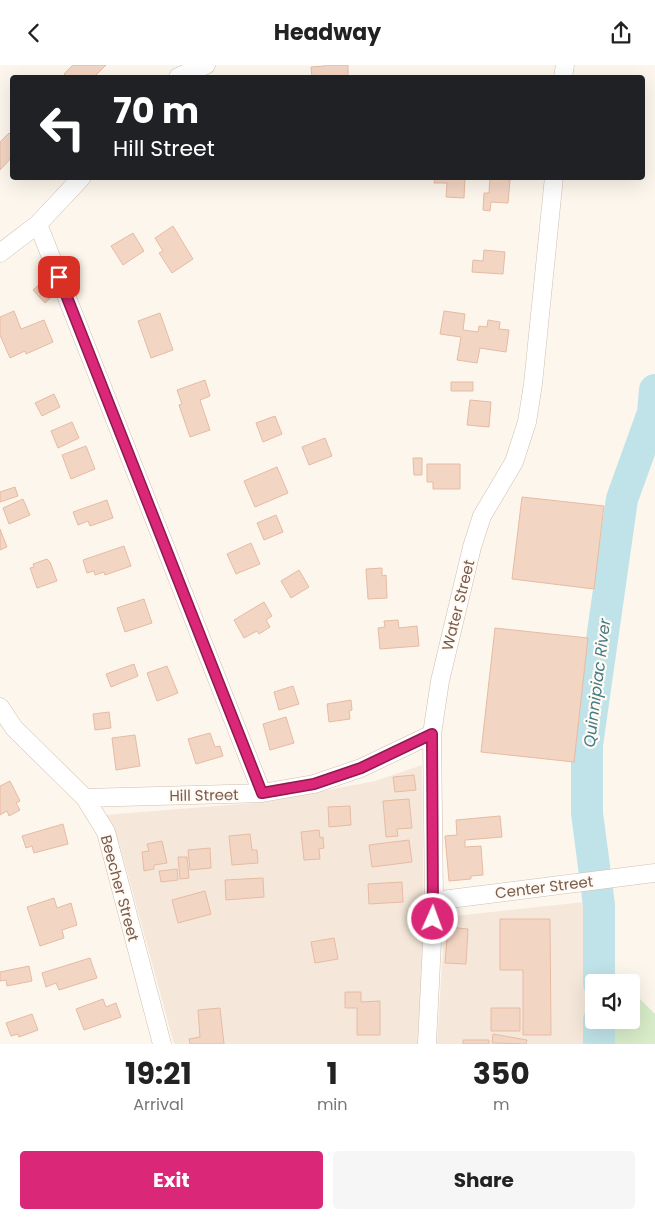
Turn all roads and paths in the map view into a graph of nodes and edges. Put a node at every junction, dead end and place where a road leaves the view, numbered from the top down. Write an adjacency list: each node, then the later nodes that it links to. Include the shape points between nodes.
1 (206, 65): 2 (street)
2 (183, 75)
3 (79, 180): 5 (street)
4 (554, 180): 8 (street, Water Street, via 527,422 514,462 482,517 472,547 440,681)
5 (38, 224): 6 (street); 9 (street)
6 (0, 253)
7 (0, 707): 10 (street, Beecher Street, via 14,728)
8 (432, 734): 9 (street, Hill Street, via 361,768 314,784); 12 (street, Water Street)
9 (262, 793): 10 (street, Hill Street)
10 (84, 798): 13 (street, Beecher Street, via 106,832)
11 (655, 873): 12 (street, Center Street)
12 (434, 901): 14 (street, Water Street)
13 (162, 1044)
14 (428, 1044)

